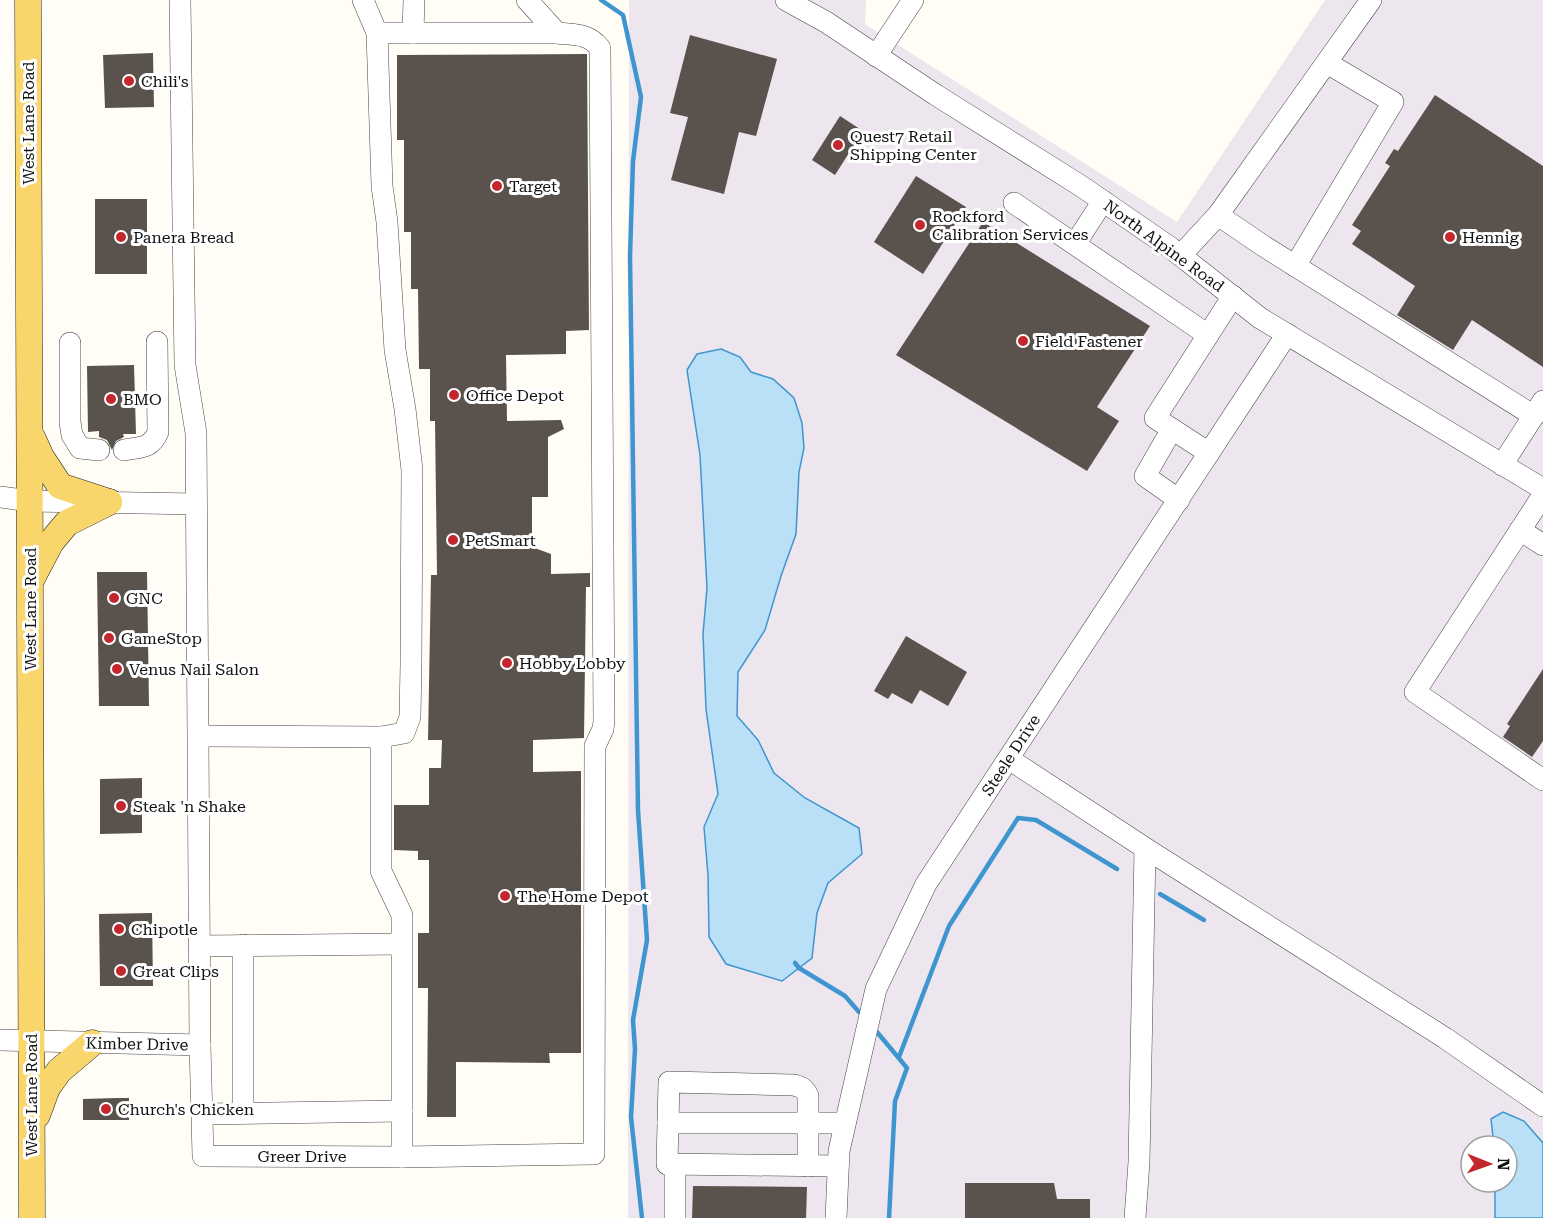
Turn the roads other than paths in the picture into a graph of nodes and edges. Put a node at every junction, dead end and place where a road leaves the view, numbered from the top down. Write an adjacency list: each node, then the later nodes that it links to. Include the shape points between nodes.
1 (36, 0): 9 (main road)
2 (180, 0): 39 (street, via 185,365 196,434)
3 (363, 0): 10 (street)
4 (414, 0): 11 (street)
5 (527, 0): 12 (street)
6 (786, 0): 13 (street, North Alpine Road)
7 (913, 0): 13 (street)
8 (1371, 0): 14 (street)
9 (28, 12): 28 (main road, West Lane Road)
10 (377, 33): 11 (street); 44 (street, via 382,186 395,350 412,470 413,622 410,717 404,733)
11 (413, 33): 12 (street)
12 (557, 33): 64 (street, Greer Drive, via 593,39 600,48 601,59 604,722 594,746 594,1154)
13 (876, 56): 15 (street, North Alpine Road)
14 (1327, 63): 17 (street); 20 (street, via 1393,102)
15 (1103, 201): 18 (street); 19 (street, North Alpine Road)
16 (1014, 203): 18 (street)
17 (1218, 215): 19 (street); 20 (street)
18 (1075, 244): 23 (street)
19 (1181, 255): 21 (street, North Alpine Road)
20 (1295, 266): 26 (street)
21 (1233, 296): 22 (street, North Alpine Road); 23 (street)
22 (1287, 334): 31 (street, Steele Drive); 32 (street, North Alpine Road)
23 (1208, 335): 27 (street, via 1155,418)
24 (158, 342): 30 (street, via 158,432 149,445)
25 (70, 343): 29 (street, via 72,435 80,448)
26 (1538, 408): 32 (street)
27 (1172, 429): 31 (street); 36 (street, via 1145,476)
28 (30, 432): 37 (main road, West Lane Road); 38 (main road, via 60,486)
29 (99, 450)
30 (124, 450)
31 (1209, 453): 36 (street, Steele Drive)
32 (1502, 465): 33 (street, North Alpine Road)
33 (1543, 489)
34 (1543, 495): 40 (street)
35 (0, 497): 37 (street)
36 (1179, 500): 45 (street, Steele Drive)
37 (30, 501): 38 (street); 42 (main road, West Lane Road)
38 (109, 502): 39 (street); 42 (main road, via 67,523 51,542)
39 (196, 504): 43 (street)
40 (1520, 530): 41 (street); 46 (street, via 1415,692)
41 (1543, 545)
42 (30, 583): 52 (main road, West Lane Road)
43 (199, 736): 44 (street); 50 (street)
44 (381, 737): 48 (street, via 381,871 402,915)
45 (1009, 759): 47 (street); 60 (street, Steele Drive, via 926,884 876,989)
46 (1543, 780)
47 (1145, 848): 55 (street, via 1445,1038); 71 (street)
48 (401, 944): 49 (street); 56 (street)
49 (243, 945): 50 (street); 57 (street)
50 (200, 946): 54 (street)
51 (0, 1040): 52 (street, Kimber Drive)
52 (32, 1041): 53 (street, Kimber Drive); 62 (main road, West Lane Road)
53 (92, 1043): 54 (street, Kimber Drive); 62 (main road, via 59,1071 47,1089)
54 (200, 1045): 58 (street, Kimber Drive)
55 (1543, 1106)
56 (402, 1111): 57 (street); 64 (street)
57 (243, 1113): 58 (street)
58 (202, 1114): 63 (street, Kimber Drive)
59 (668, 1123): 61 (street); 61 (street, via 669,1082 801,1087 808,1096); 65 (street, via 667,1164)
60 (845, 1123): 61 (street); 67 (street, Steele Drive)
61 (807, 1124): 66 (street)
62 (32, 1133): 68 (main road, West Lane Road)
63 (203, 1156): 64 (street, Greer Drive)
64 (402, 1157)
65 (675, 1164): 66 (street); 69 (street)
66 (808, 1166): 67 (street)
67 (838, 1166): 70 (street, Steele Drive)
68 (32, 1218)
69 (675, 1218)
70 (836, 1218)
71 (1135, 1218)

